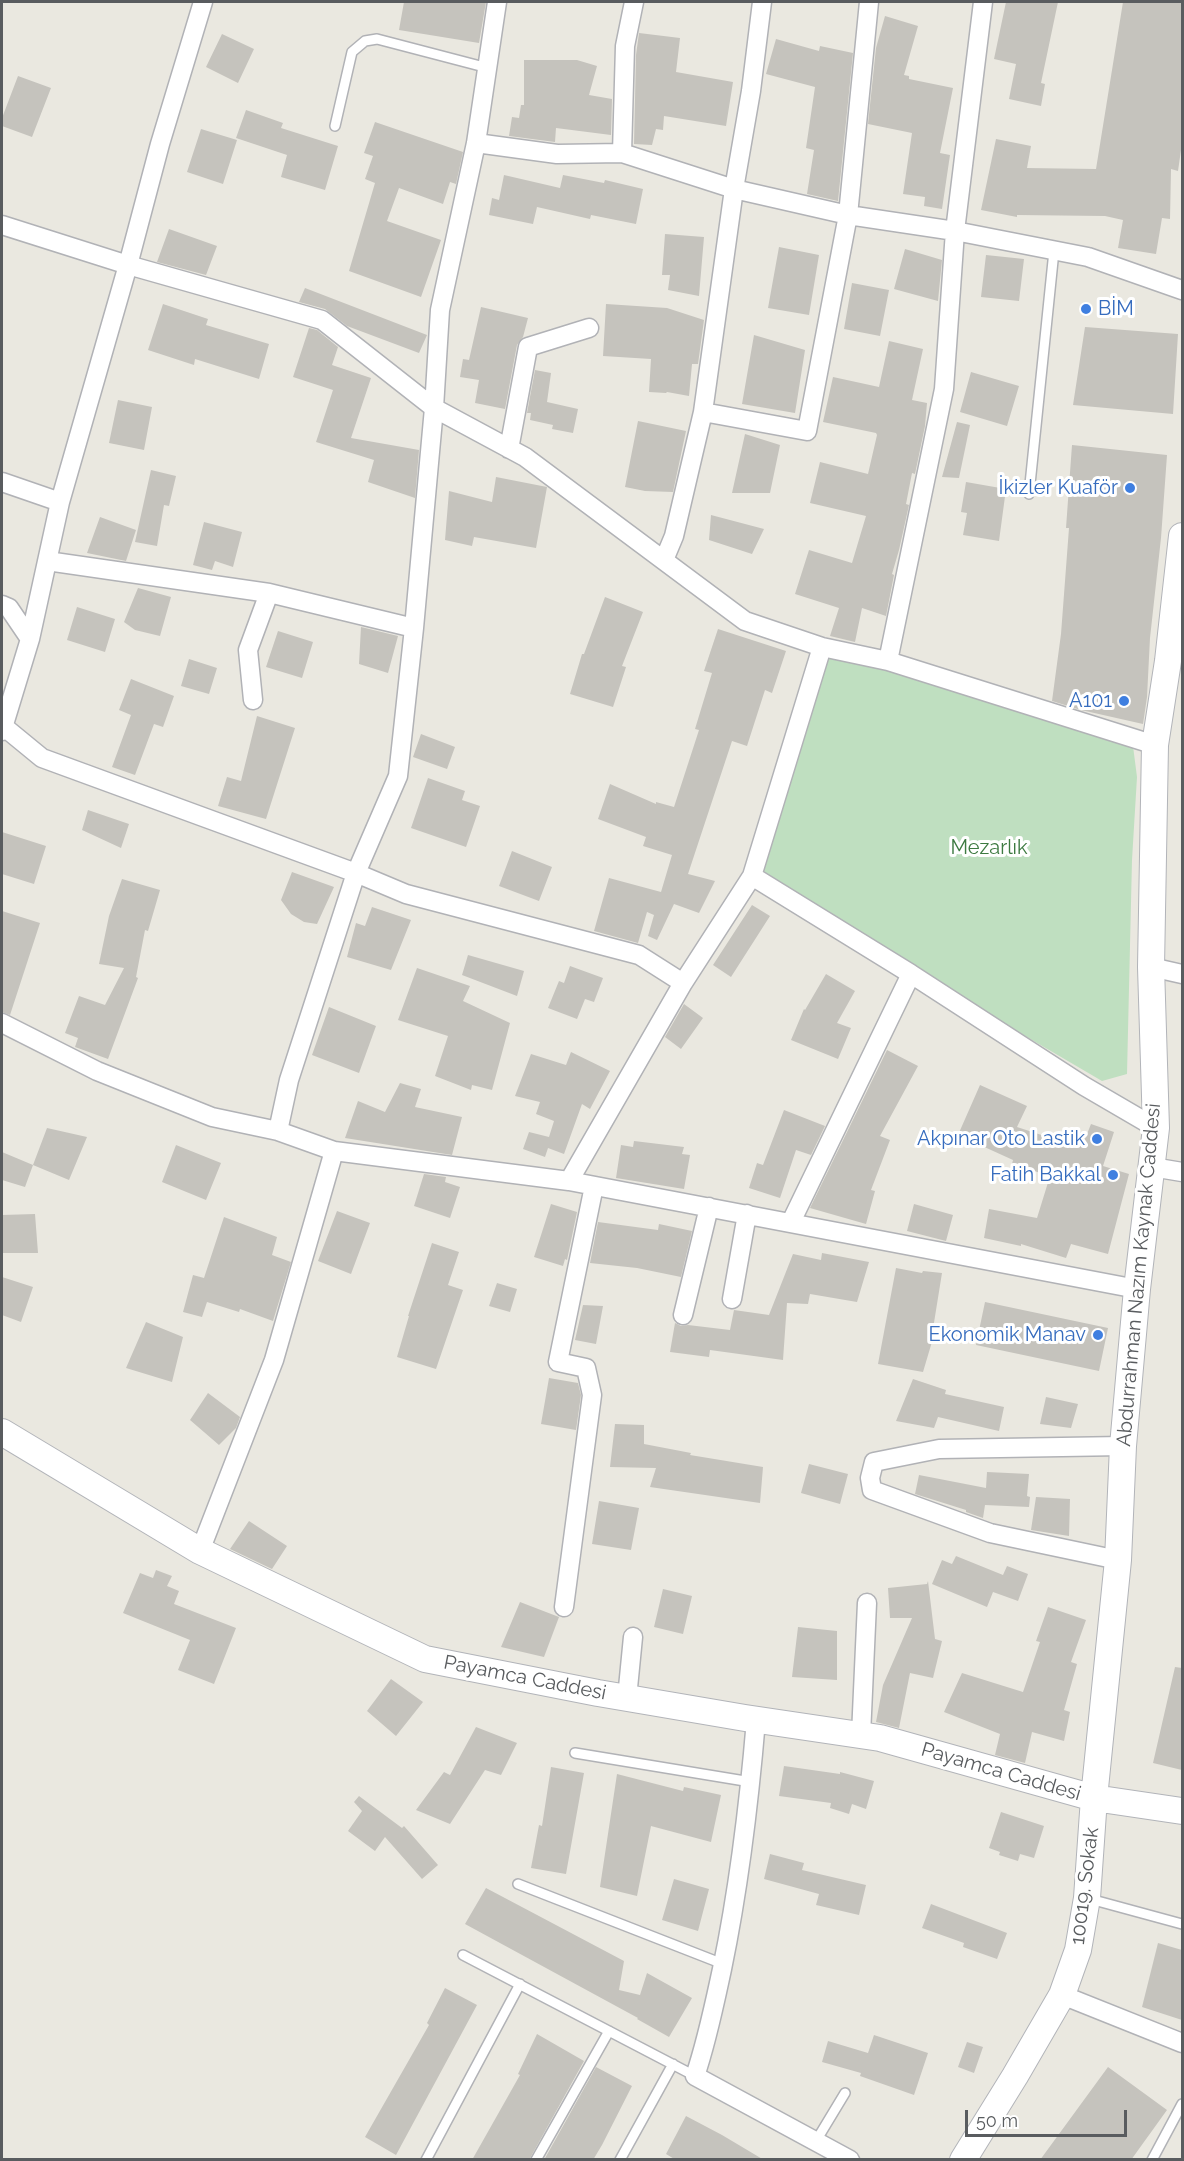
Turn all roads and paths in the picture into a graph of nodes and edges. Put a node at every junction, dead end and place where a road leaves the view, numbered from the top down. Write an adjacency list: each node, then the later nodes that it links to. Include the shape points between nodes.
1 (203, 2): 16 (street)
2 (497, 2): 7 (street)
3 (634, 2): 10 (street, via 625,46)
4 (762, 2): 11 (street)
5 (869, 2): 12 (street)
6 (983, 2): 14 (street)
7 (488, 68): 8 (lane, via 377,39 364,41 352,52); 9 (street)
8 (335, 126)
9 (476, 143): 10 (street, via 557,154); 19 (street, via 440,310)
10 (622, 153): 11 (street)
11 (734, 189): 12 (street); 20 (street)
12 (848, 215): 14 (street); 20 (street, via 807,431)
13 (2, 225): 16 (street)
14 (955, 231): 15 (street); 33 (street, via 944,389)
15 (1054, 251): 17 (street, via 1088,257); 23 (lane)
16 (128, 265): 19 (street, via 322,320); 24 (street)
17 (1182, 290)
18 (589, 328): 21 (street, via 528,347)
19 (434, 408): 21 (street); 30 (street)
20 (704, 412): 26 (street, via 674,536)
21 (509, 449): 26 (street)
22 (2, 482): 24 (street)
23 (1029, 494)
24 (60, 502): 27 (street)
25 (1182, 536): 34 (street, Abdurrahman Nazım Kaynak Caddesi)
26 (664, 560): 32 (street, via 745,621)
27 (47, 561): 28 (street); 31 (street)
28 (269, 593): 30 (street); 35 (street, via 248,650)
29 (2, 605): 31 (street, via 9,608)
30 (414, 628): 38 (street, via 398,776)
31 (30, 639): 36 (street)
32 (822, 648): 33 (street); 39 (street)
33 (888, 661): 37 (street)
34 (1175, 665): 37 (street, Abdurrahman Nazım Kaynak Caddesi)
35 (253, 700)
36 (2, 729): 38 (street, via 42,758)
37 (1155, 745): 40 (street, Abdurrahman Nazım Kaynak Caddesi)
38 (356, 873): 43 (street, via 406,894 639,955); 46 (street, via 289,1080)
39 (752, 876): 41 (street); 43 (street)
40 (1151, 967): 42 (street); 45 (street, Abdurrahman Nazım Kaynak Caddesi)
41 (911, 974): 45 (street); 54 (street)
42 (1182, 974)
43 (682, 983): 50 (street)
44 (2, 1023): 46 (street, via 97,1071 212,1117)
45 (1156, 1128): 48 (street, Abdurrahman Nazım Kaynak Caddesi)
46 (278, 1131): 47 (street)
47 (334, 1151): 50 (street); 60 (street, via 274,1360)
48 (1152, 1167): 49 (street); 55 (street, Abdurrahman Nazım Kaynak Caddesi)
49 (1182, 1172)
50 (569, 1181): 51 (street)
51 (594, 1186): 52 (street); 63 (street, via 558,1362 586,1368 592,1395)
52 (708, 1207): 53 (street); 57 (street)
53 (747, 1214): 54 (street); 56 (street)
54 (791, 1222): 55 (street)
55 (1137, 1289): 59 (street, Abdurrahman Nazım Kaynak Caddesi)
56 (732, 1299)
57 (683, 1315)
58 (2, 1432): 60 (street, Payamca Caddesi)
59 (1123, 1446): 61 (street, Abdurrahman Nazım Kaynak Caddesi); 61 (street, via 939,1449 874,1462 870,1478 872,1490 990,1533)
60 (200, 1551): 65 (street, Payamca Caddesi, via 425,1659)
61 (1118, 1560): 70 (street, Abdurrahman Nazım Kaynak Caddesi)
62 (867, 1603): 67 (street)
63 (564, 1607)
64 (633, 1637): 65 (street)
65 (627, 1698): 66 (street, Payamca Caddesi)
66 (756, 1720): 67 (street, Payamca Caddesi); 69 (street)
67 (861, 1735): 70 (street, Payamca Caddesi)
68 (575, 1753): 69 (lane)
69 (751, 1782): 76 (street)
70 (1094, 1798): 71 (street, Payamca Caddesi); 73 (street, 10019. Sokak)
71 (1182, 1811)
72 (518, 1884): 76 (lane)
73 (1087, 1898): 74 (lane); 78 (street, 10019. Sokak, via 1078,1950)
74 (1182, 1924)
75 (463, 1954): 77 (lane)
76 (723, 1964): 82 (street, via 707,2042)
77 (520, 1984): 79 (lane); 86 (lane)
78 (1062, 1995): 80 (street); 90 (street, 10019. Sokak)
79 (609, 2031): 81 (lane); 87 (lane)
80 (1182, 2043)
81 (673, 2064): 82 (lane); 88 (lane)
82 (695, 2076): 85 (street)
83 (845, 2093): 85 (lane)
84 (1182, 2104): 91 (lane)
85 (816, 2141): 89 (street)
86 (426, 2160)
87 (536, 2160)
88 (620, 2160)
89 (850, 2160)
90 (963, 2160)
91 (1152, 2160)

